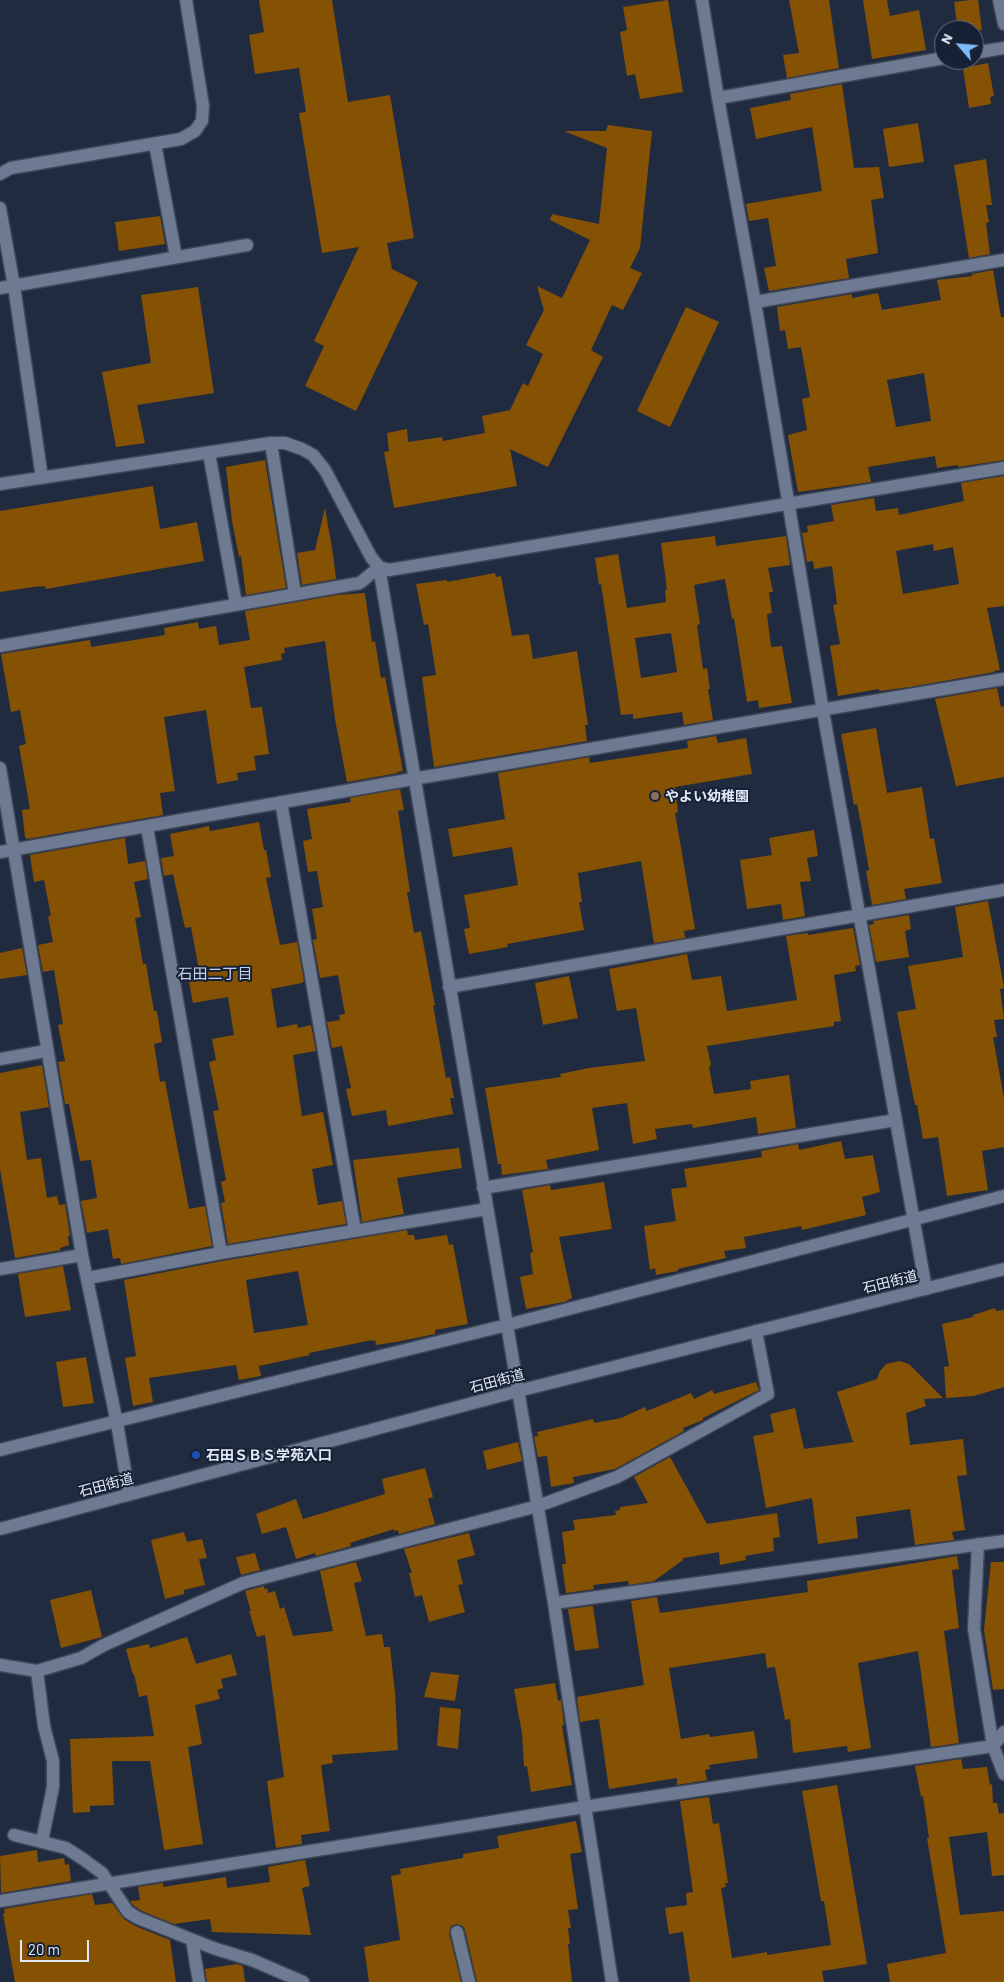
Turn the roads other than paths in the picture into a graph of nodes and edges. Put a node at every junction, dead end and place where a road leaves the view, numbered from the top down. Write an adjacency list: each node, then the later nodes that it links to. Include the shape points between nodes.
1 (186, 0): 9 (street, via 203,106 202,122 195,131 181,139)
2 (702, 0): 8 (street)
3 (999, 0): 4 (street)
4 (1004, 24)
5 (1004, 48): 6 (street)
6 (984, 51)
7 (934, 60): 8 (street)
8 (718, 98): 17 (street)
9 (155, 144): 10 (street, via 11,168); 13 (street)
10 (0, 174)
11 (0, 208): 15 (street)
12 (247, 244): 13 (street)
13 (176, 257): 15 (street)
14 (1004, 260): 17 (street)
15 (14, 286): 16 (street); 21 (street)
16 (0, 288)
17 (755, 302): 23 (street)
18 (271, 443): 19 (street); 24 (street, via 285,443 313,456 325,470); 25 (street)
19 (209, 453): 21 (street); 26 (street)
20 (1004, 468): 23 (street)
21 (42, 478): 22 (street)
22 (0, 484)
23 (789, 504): 24 (street, via 584,536 405,569); 29 (street)
24 (379, 567): 25 (street, via 360,583); 31 (street)
25 (295, 594): 26 (street)
26 (236, 604): 27 (street)
27 (0, 646)
28 (1004, 679): 29 (street)
29 (823, 711): 31 (street); 37 (street)
30 (0, 768): 34 (street)
31 (413, 779): 32 (street); 38 (street)
32 (281, 802): 33 (street); 46 (street)
33 (147, 827): 34 (street); 47 (street)
34 (13, 850): 35 (street); 39 (street)
35 (0, 852)
36 (1004, 890): 37 (street)
37 (860, 915): 38 (street); 41 (street)
38 (449, 987): 42 (street)
39 (46, 1051): 40 (street); 48 (street)
40 (0, 1059)
41 (896, 1120): 42 (street); 45 (street)
42 (483, 1188): 44 (street)
43 (1004, 1196): 45 (street)
44 (487, 1209): 46 (street); 53 (street)
45 (914, 1220): 52 (street); 53 (street)
46 (355, 1231): 47 (street)
47 (221, 1253): 51 (street)
48 (82, 1255): 50 (street); 51 (street)
49 (1004, 1269): 52 (street, 石田街道)
50 (0, 1270)
51 (88, 1278): 56 (street)
52 (926, 1289): 54 (street, 石田街道)
53 (507, 1324): 55 (street); 56 (street)
54 (756, 1331): 55 (street, 石田街道); 59 (street, via 768,1394 617,1477)
55 (518, 1391): 58 (street, 石田街道); 59 (street)
56 (117, 1423): 57 (street); 58 (street)
57 (0, 1450)
58 (129, 1494): 60 (street, 石田街道)
59 (538, 1506): 63 (street); 65 (street, via 243,1583 81,1658)
60 (0, 1529)
61 (1004, 1540): 62 (street)
62 (978, 1544): 63 (street); 67 (street, via 974,1628)
63 (554, 1603): 69 (street)
64 (0, 1665): 65 (street)
65 (37, 1671): 71 (street, via 44,1726 53,1761 52,1787)
66 (1004, 1732): 67 (street)
67 (993, 1746): 68 (street); 69 (street)
68 (1004, 1774)
69 (584, 1807): 72 (street); 79 (street)
70 (14, 1835): 71 (street)
71 (42, 1841): 72 (street, via 66,1848 102,1873)
72 (108, 1883): 73 (street); 75 (street, via 128,1912)
73 (0, 1901)
74 (457, 1932): 78 (street)
75 (192, 1940): 76 (street); 77 (street, via 252,1960)
76 (199, 1982)
77 (303, 1982)
78 (469, 1982)
79 (612, 1982)

